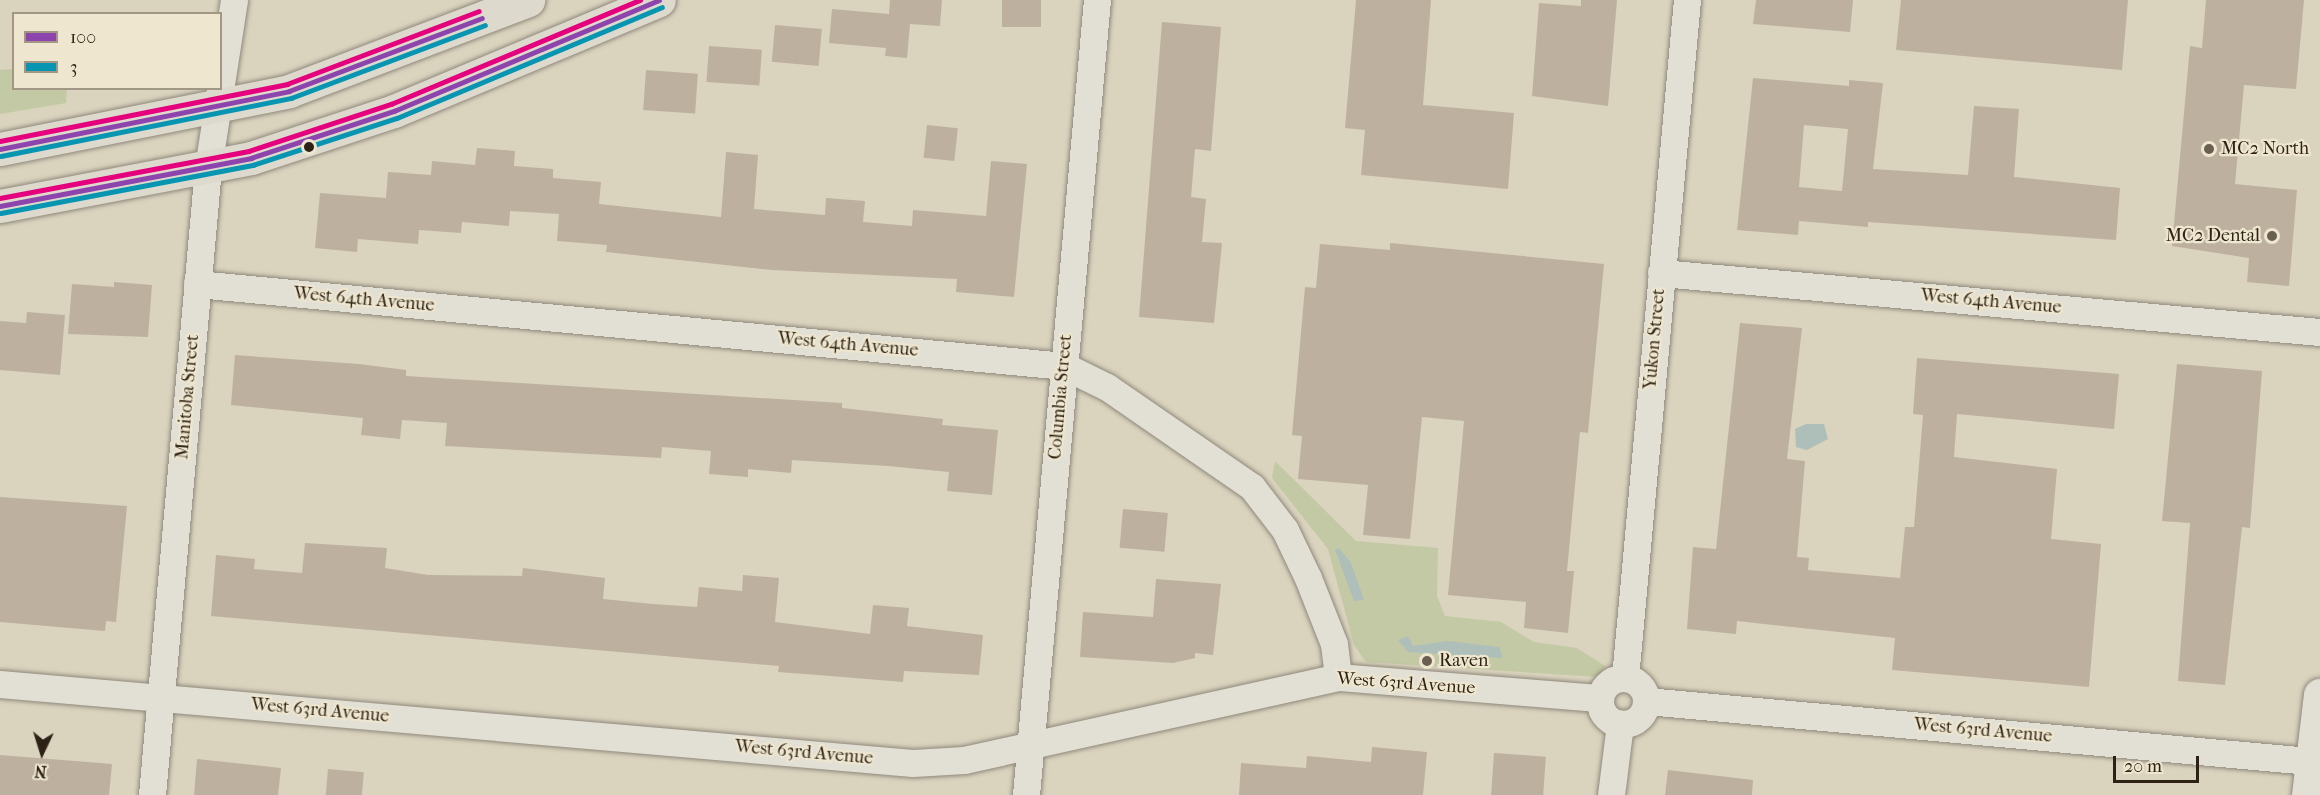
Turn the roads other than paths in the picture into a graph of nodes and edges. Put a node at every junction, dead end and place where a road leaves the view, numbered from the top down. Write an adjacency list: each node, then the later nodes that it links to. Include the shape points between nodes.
1 (234, 0): 6 (street, Manitoba Street)
2 (528, 0): 8 (main road, via 289,91)
3 (659, 0): 10 (main road, via 394,111)
4 (1097, 0): 15 (street, Columbia Street)
5 (1687, 0): 12 (street, Yukon Street)
6 (222, 86)
7 (221, 90): 8 (street, Manitoba Street)
8 (219, 107): 9 (main road); 10 (street, Manitoba Street)
9 (0, 149)
10 (208, 168): 11 (main road); 13 (street, Manitoba Street)
11 (0, 206)
12 (1661, 273): 14 (street, West 64th Avenue); 17 (street, Yukon Street)
13 (198, 284): 15 (street, West 64th Avenue); 20 (street, Manitoba Street)
14 (2320, 332)
15 (1064, 366): 16 (street, West 64th Avenue, via 1107,387 1252,487 1285,530 1308,578 1334,644); 24 (street, Columbia Street)
16 (1338, 677): 21 (street, West 63rd Avenue); 24 (street, West 63rd Avenue)
17 (1624, 678): 21 (street, via 1611,681); 22 (street, via 1638,683)
18 (0, 684): 20 (street, West 63rd Avenue)
19 (2320, 695): 25 (main road)
20 (161, 698): 24 (street, West 63rd Avenue, via 913,763 963,760); 26 (street, Manitoba Street)
21 (1600, 698): 23 (street, via 1603,712)
22 (1646, 701): 23 (street, via 1641,716); 25 (street, West 63rd Avenue)
23 (1620, 724): 28 (street)
24 (1031, 746): 27 (street, Columbia Street)
25 (2315, 762): 29 (main road)
26 (152, 795)
27 (1026, 795)
28 (1611, 795)
29 (2308, 795)

